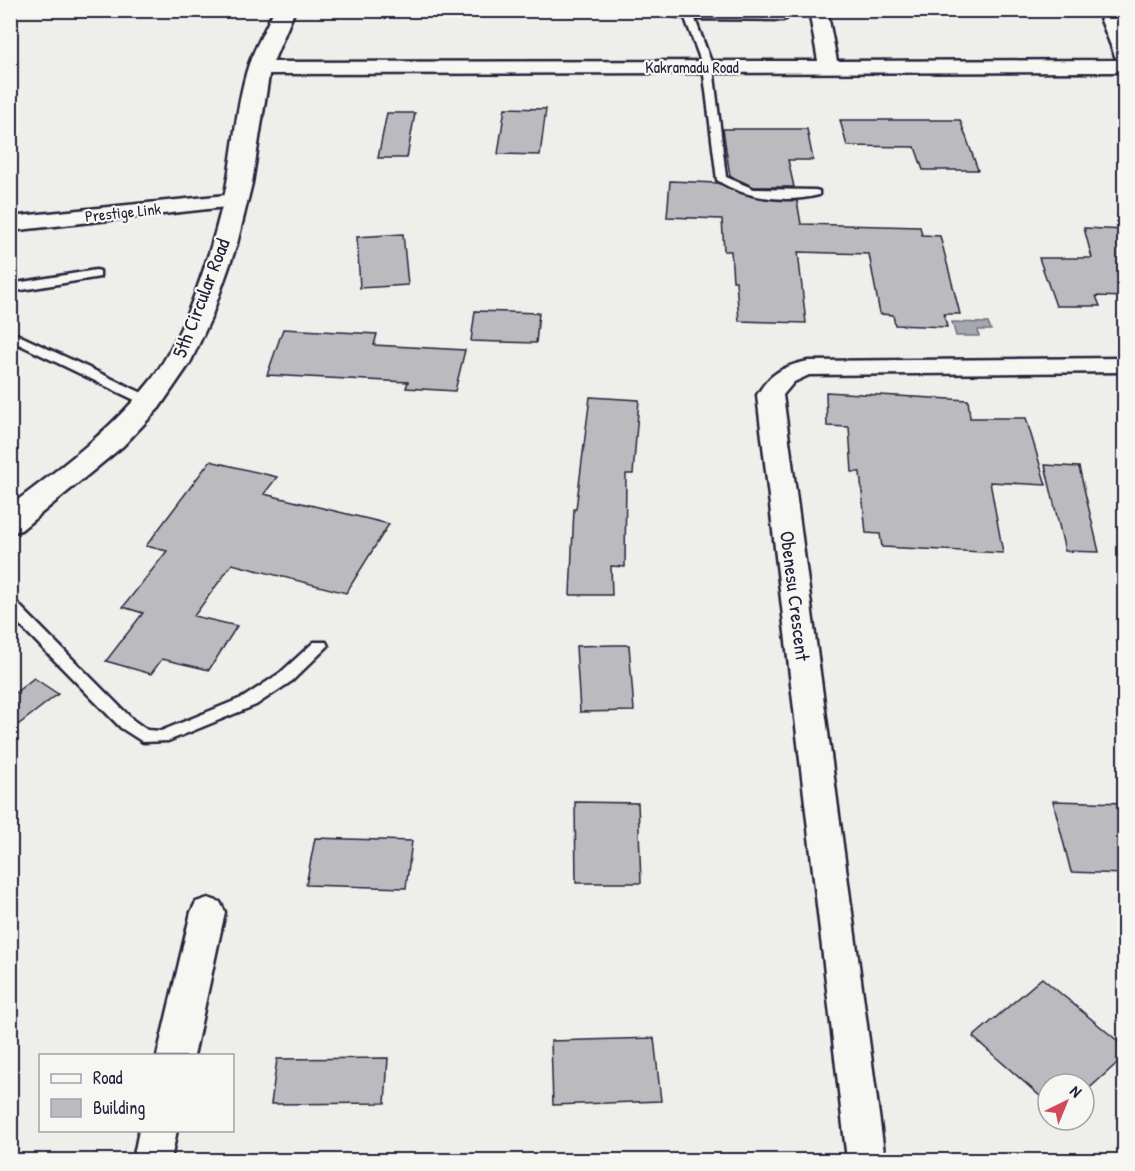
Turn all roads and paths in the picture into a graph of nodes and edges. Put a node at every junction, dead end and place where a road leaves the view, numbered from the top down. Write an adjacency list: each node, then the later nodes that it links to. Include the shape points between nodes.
1 (285, 10): 11 (street, 5th Circular Road)
2 (642, 10): 5 (lane)
3 (818, 10): 8 (street)
4 (1106, 10): 7 (street)
5 (689, 16): 6 (lane); 10 (lane)
6 (783, 17)
7 (1125, 56)
8 (828, 66): 9 (street, Kakramadu Road); 10 (street, Kakramadu Road)
9 (1125, 66)
10 (708, 67): 11 (street, Kakramadu Road); 12 (lane, via 721,178 734,189 756,195)
11 (259, 68): 13 (street, 5th Circular Road)
12 (815, 193)
13 (236, 200): 14 (street, Prestige Link); 19 (street, 5th Circular Road, via 213,276 185,348)
14 (10, 224)
15 (96, 273): 16 (lane)
16 (10, 288)
17 (10, 335): 19 (lane)
18 (1125, 365): 27 (street, Obenesu Crescent, via 808,368 790,372 770,395)
19 (148, 401): 20 (street, 5th Circular Road, via 66,479)
20 (10, 523)
21 (10, 605): 22 (lane, via 143,736 162,737 250,701 286,677)
22 (320, 646)
23 (207, 912): 24 (street)
24 (175, 1054)
25 (159, 1132): 26 (street)
26 (152, 1161)
27 (866, 1161)

